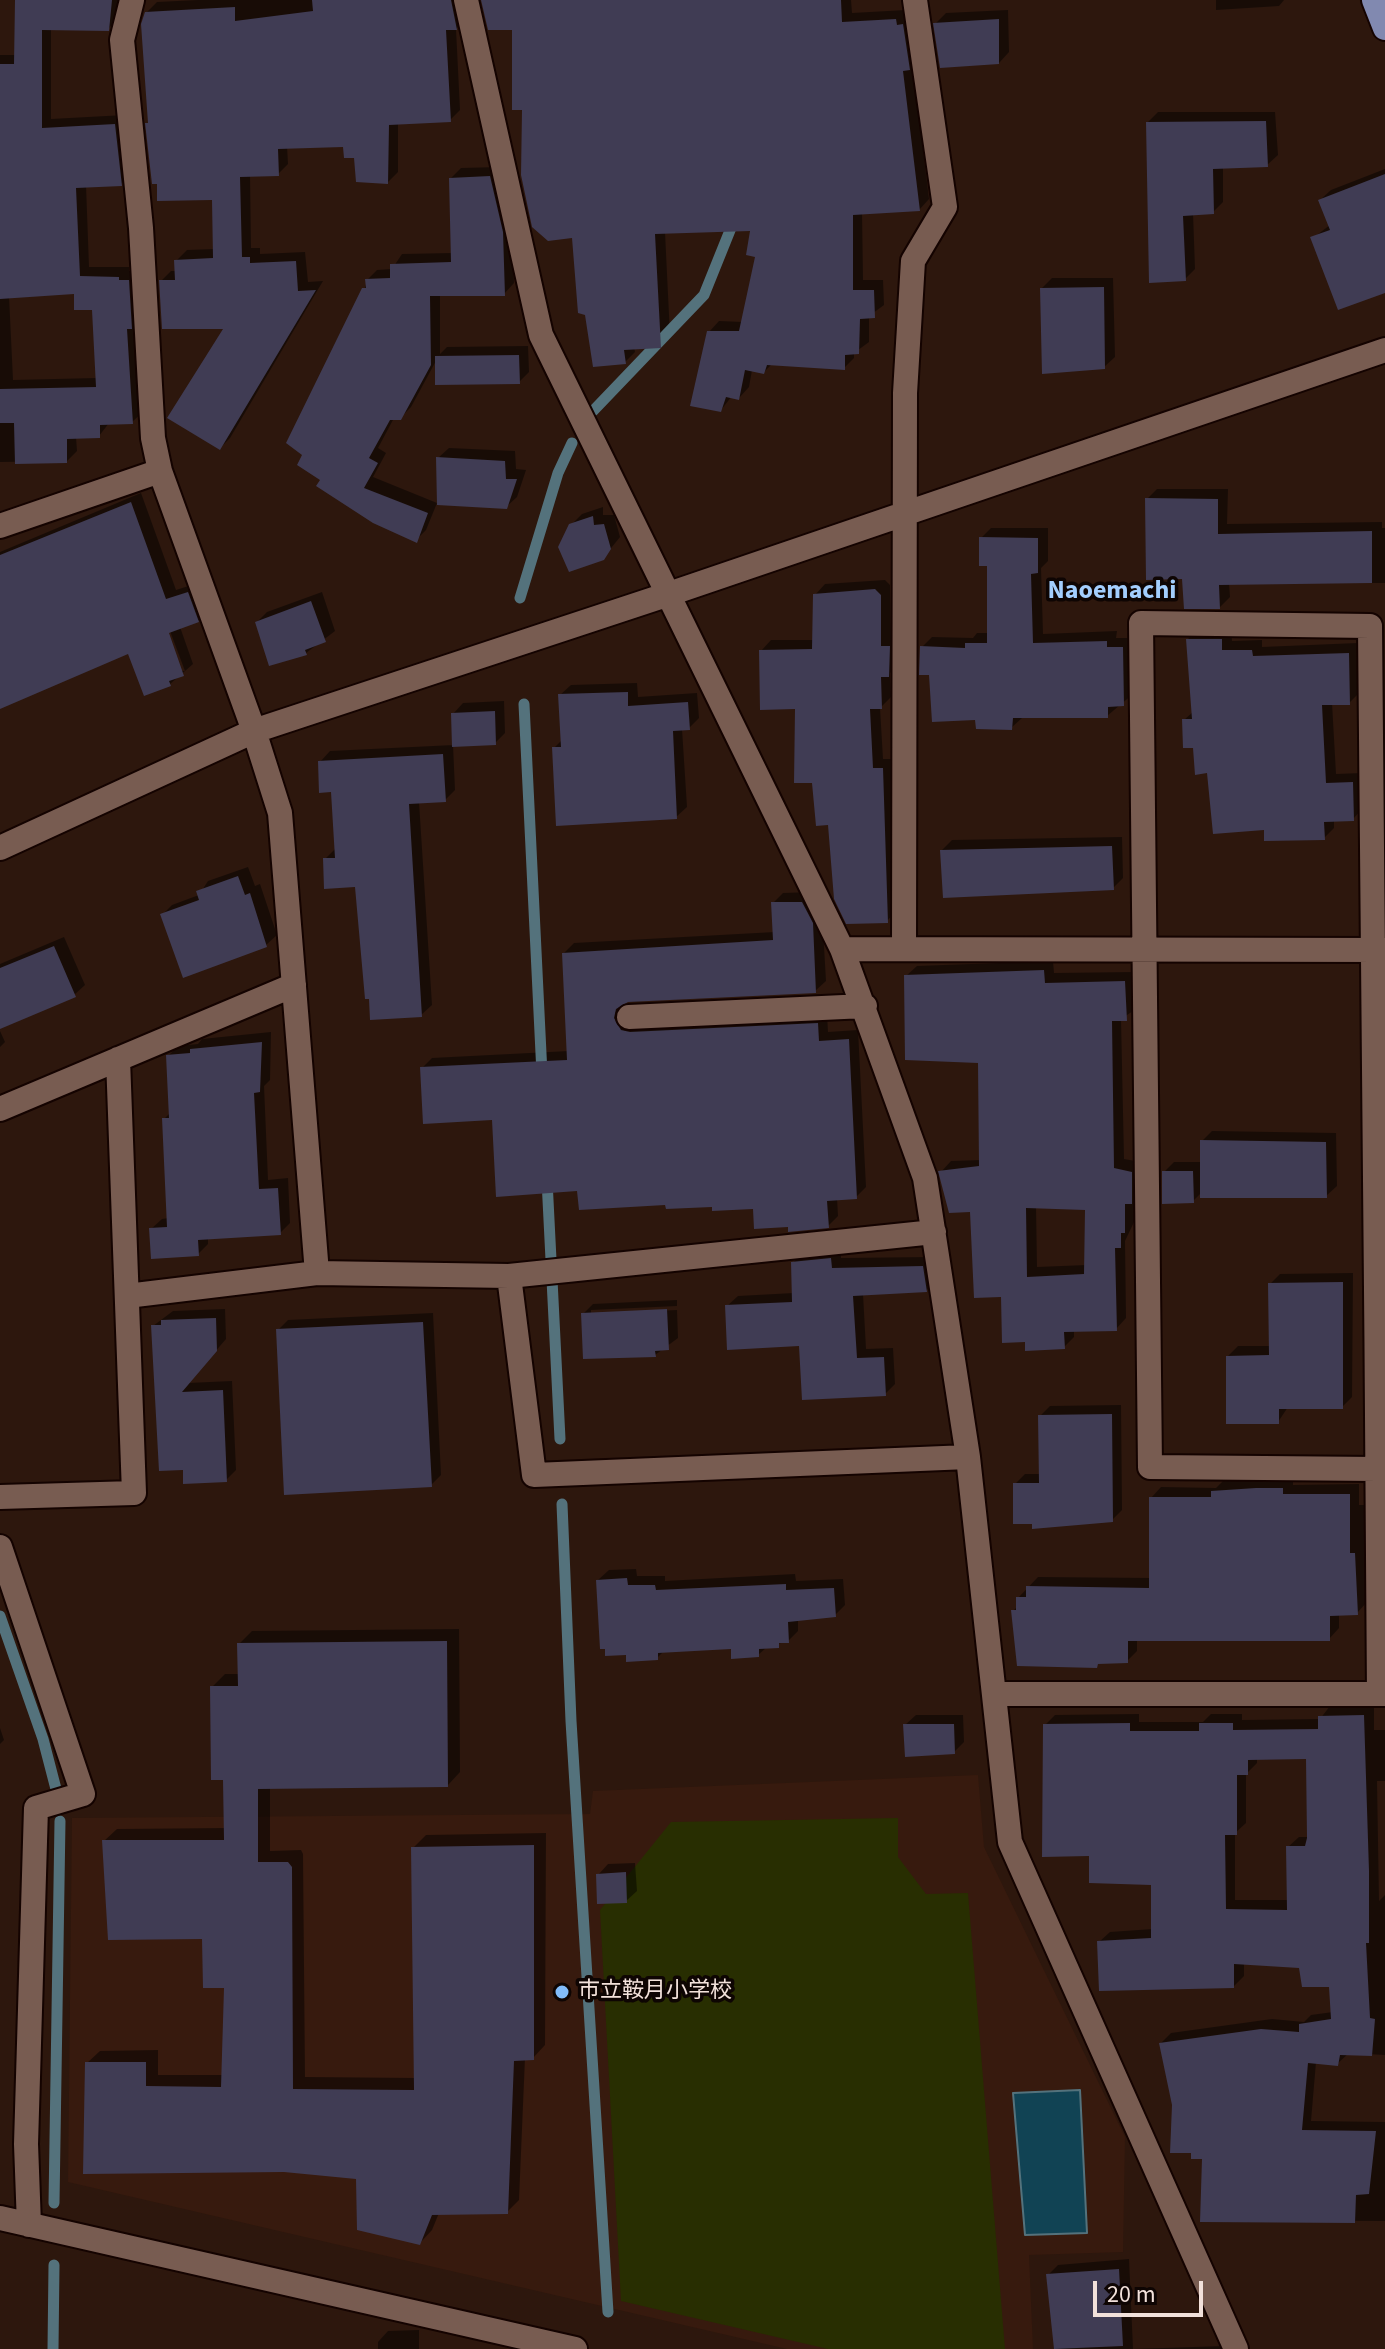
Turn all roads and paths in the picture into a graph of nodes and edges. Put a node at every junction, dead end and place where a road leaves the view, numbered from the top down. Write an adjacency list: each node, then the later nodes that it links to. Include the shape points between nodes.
1 (132, 0): 7 (street, via 122,40 141,228 153,438)
2 (466, 0): 10 (street, via 541,335)
3 (915, 0): 8 (street, via 945,207 913,261)
4 (1374, 0): 5 (main road)
5 (1385, 28)
6 (1385, 350): 8 (street)
7 (160, 471): 9 (street); 11 (street)
8 (903, 513): 10 (street); 13 (street)
9 (0, 526)
10 (669, 594): 11 (street); 15 (street)
11 (254, 731): 12 (street); 17 (street, via 280,813)
12 (0, 848)
13 (904, 946): 14 (street); 15 (street)
14 (1145, 948): 16 (street); 16 (street, via 1141,623 1370,626); 27 (street, via 1150,1467)
15 (842, 949): 18 (street)
16 (1380, 950): 27 (street)
17 (294, 985): 20 (street); 23 (street)
18 (865, 1006): 19 (street); 22 (street, via 925,1178)
19 (629, 1017)
20 (118, 1059): 21 (street); 25 (street)
21 (0, 1109)
22 (934, 1232): 24 (street); 26 (street)
23 (317, 1273): 24 (street); 25 (street)
24 (509, 1276): 26 (street, via 534,1475)
25 (127, 1296): 28 (street, via 134,1493)
26 (968, 1457): 30 (street)
27 (1381, 1469): 31 (street)
28 (0, 1497)
29 (0, 1547): 33 (street, via 83,1794 36,1808 26,2144)
30 (995, 1694): 31 (street); 35 (street, via 1010,1842)
31 (1382, 1694)
32 (0, 2218): 33 (street)
33 (29, 2225): 34 (street)
34 (570, 2348)
35 (1236, 2349)

